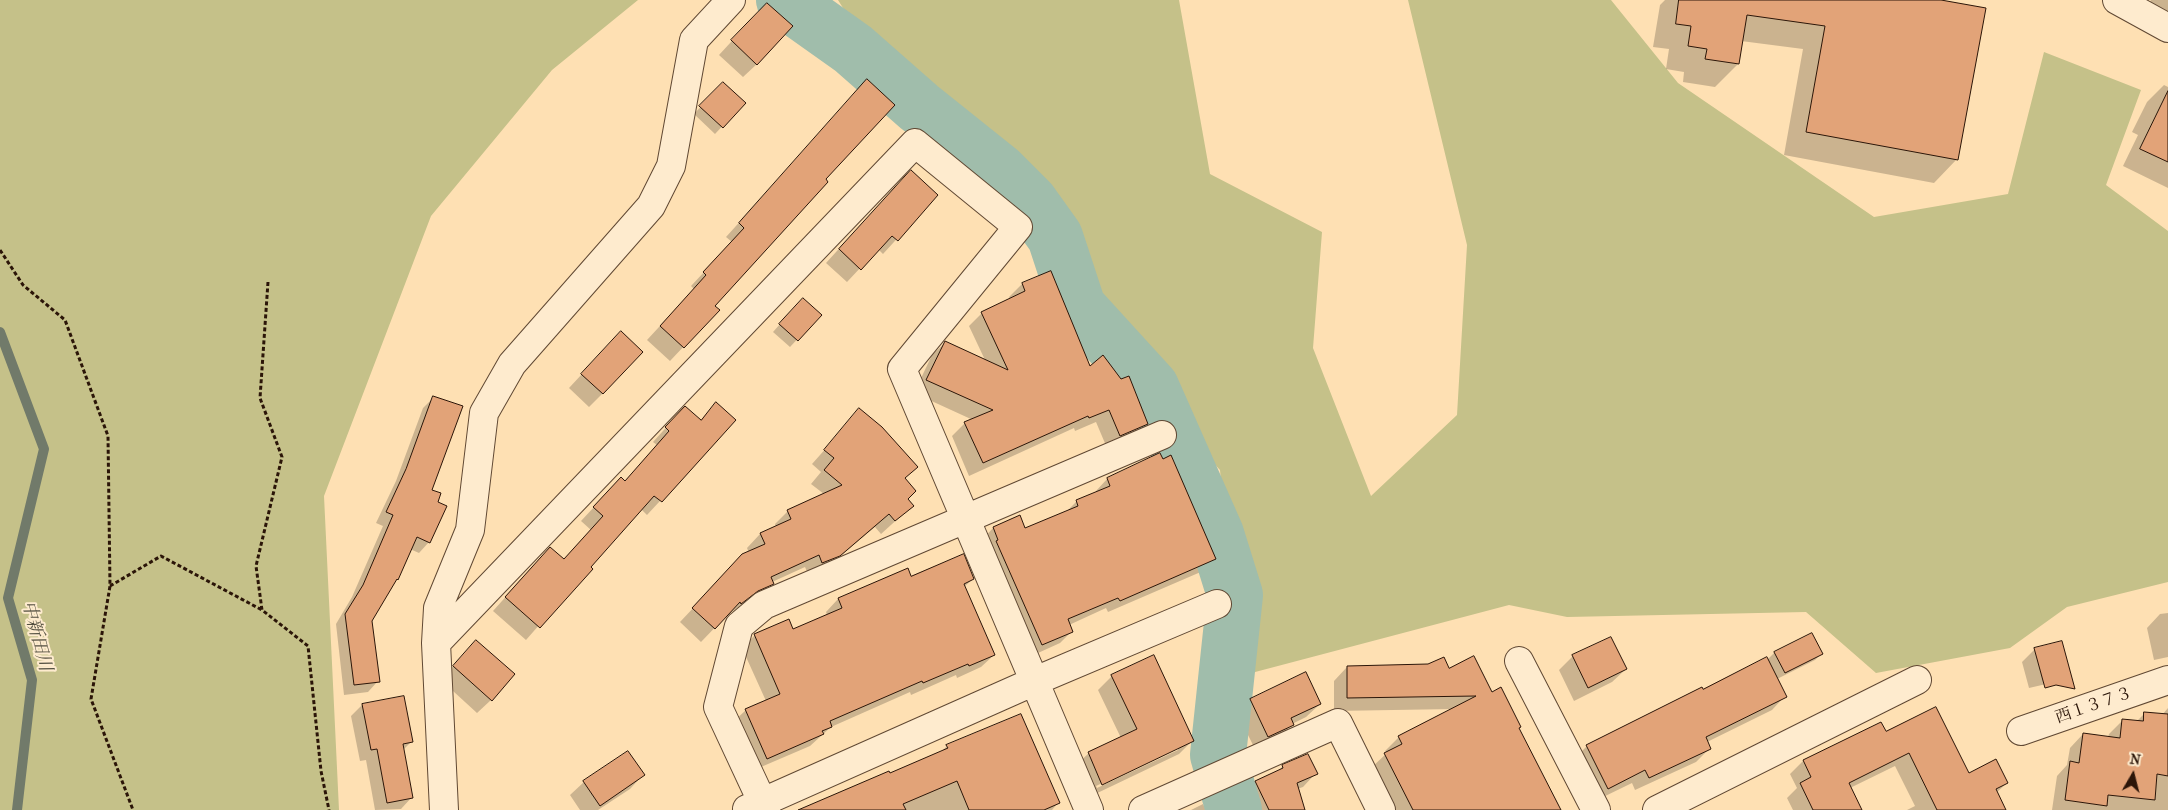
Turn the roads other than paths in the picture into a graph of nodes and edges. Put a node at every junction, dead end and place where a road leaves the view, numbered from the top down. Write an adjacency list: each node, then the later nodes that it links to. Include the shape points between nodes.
1 (731, 0): 7 (street, via 694,40 671,166 651,206 512,364 484,413 470,530 438,608)
2 (2124, 2): 3 (street)
3 (2168, 28)
4 (1162, 435): 5 (street)
5 (965, 518): 7 (street, via 902,369 1018,227 915,143); 11 (street); 13 (street, via 764,605 739,626 718,707)
6 (1217, 604): 11 (street)
7 (436, 643): 14 (street)
8 (1520, 661): 18 (street)
9 (1917, 680): 19 (street)
10 (2168, 680): 12 (street, 西１３７３)
11 (1036, 681): 13 (street); 15 (street)
12 (2021, 731)
13 (758, 807)
14 (444, 810)
15 (1089, 810)
16 (1142, 810): 17 (street, via 1338,723)
17 (1381, 810)
18 (1596, 810)
19 (1656, 810)

